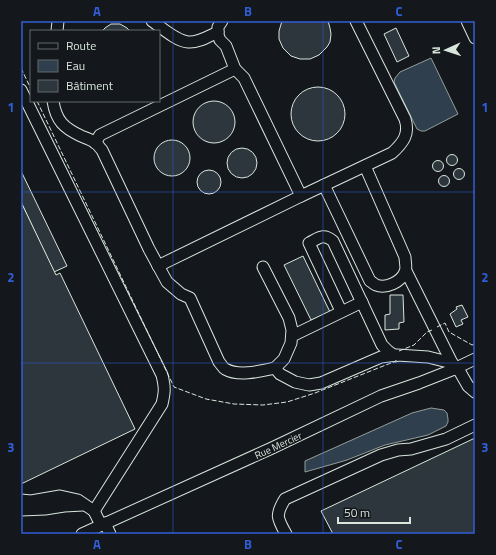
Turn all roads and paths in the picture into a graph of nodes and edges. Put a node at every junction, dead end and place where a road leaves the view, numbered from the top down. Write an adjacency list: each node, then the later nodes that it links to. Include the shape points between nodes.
1 (152, 21): 5 (street, via 180,40 188,42)
2 (222, 21): 5 (street, via 218,26)
3 (356, 21): 11 (street, via 407,124 405,138 392,154)
4 (467, 21): 6 (street)
5 (218, 32): 7 (street)
6 (475, 38)
7 (235, 69): 10 (street, via 100,135); 13 (street, via 244,78)
8 (21, 90): 27 (street, via 162,375 165,386 162,404)
9 (53, 102): 10 (street, via 58,119 64,126)
10 (95, 143): 14 (street, via 102,150)
11 (365, 166): 12 (street); 16 (street, via 405,257)
12 (324, 185): 13 (street); 16 (street, via 370,281 376,285 391,285 401,280)
13 (301, 196): 14 (street)
14 (158, 266): 23 (street, via 167,282 190,298 224,369 243,373)
15 (263, 267): 19 (street, via 288,318)
16 (406, 271): 22 (street)
17 (362, 302): 18 (street); 18 (street, via 333,241 324,236 319,238 309,243); 20 (street, via 382,345)
18 (342, 311): 19 (street)
19 (292, 336): 23 (street, via 284,359)
20 (394, 356): 22 (street, via 428,357); 23 (street, via 381,357 321,383 309,385 295,382 280,374)
21 (475, 358): 22 (street, Rue Mercier)
22 (454, 365): 24 (street); 29 (street, Rue Mercier)
23 (275, 368)
24 (475, 392)
25 (475, 425): 32 (street, via 446,439 381,454 284,499 278,510 279,522)
26 (21, 500): 27 (street, via 31,501 60,496 78,500)
27 (90, 508): 28 (street, via 64,506); 29 (street)
28 (21, 510)
29 (103, 524): 30 (street, Rue Mercier); 31 (street)
30 (82, 534)
31 (110, 534)
32 (286, 534)

